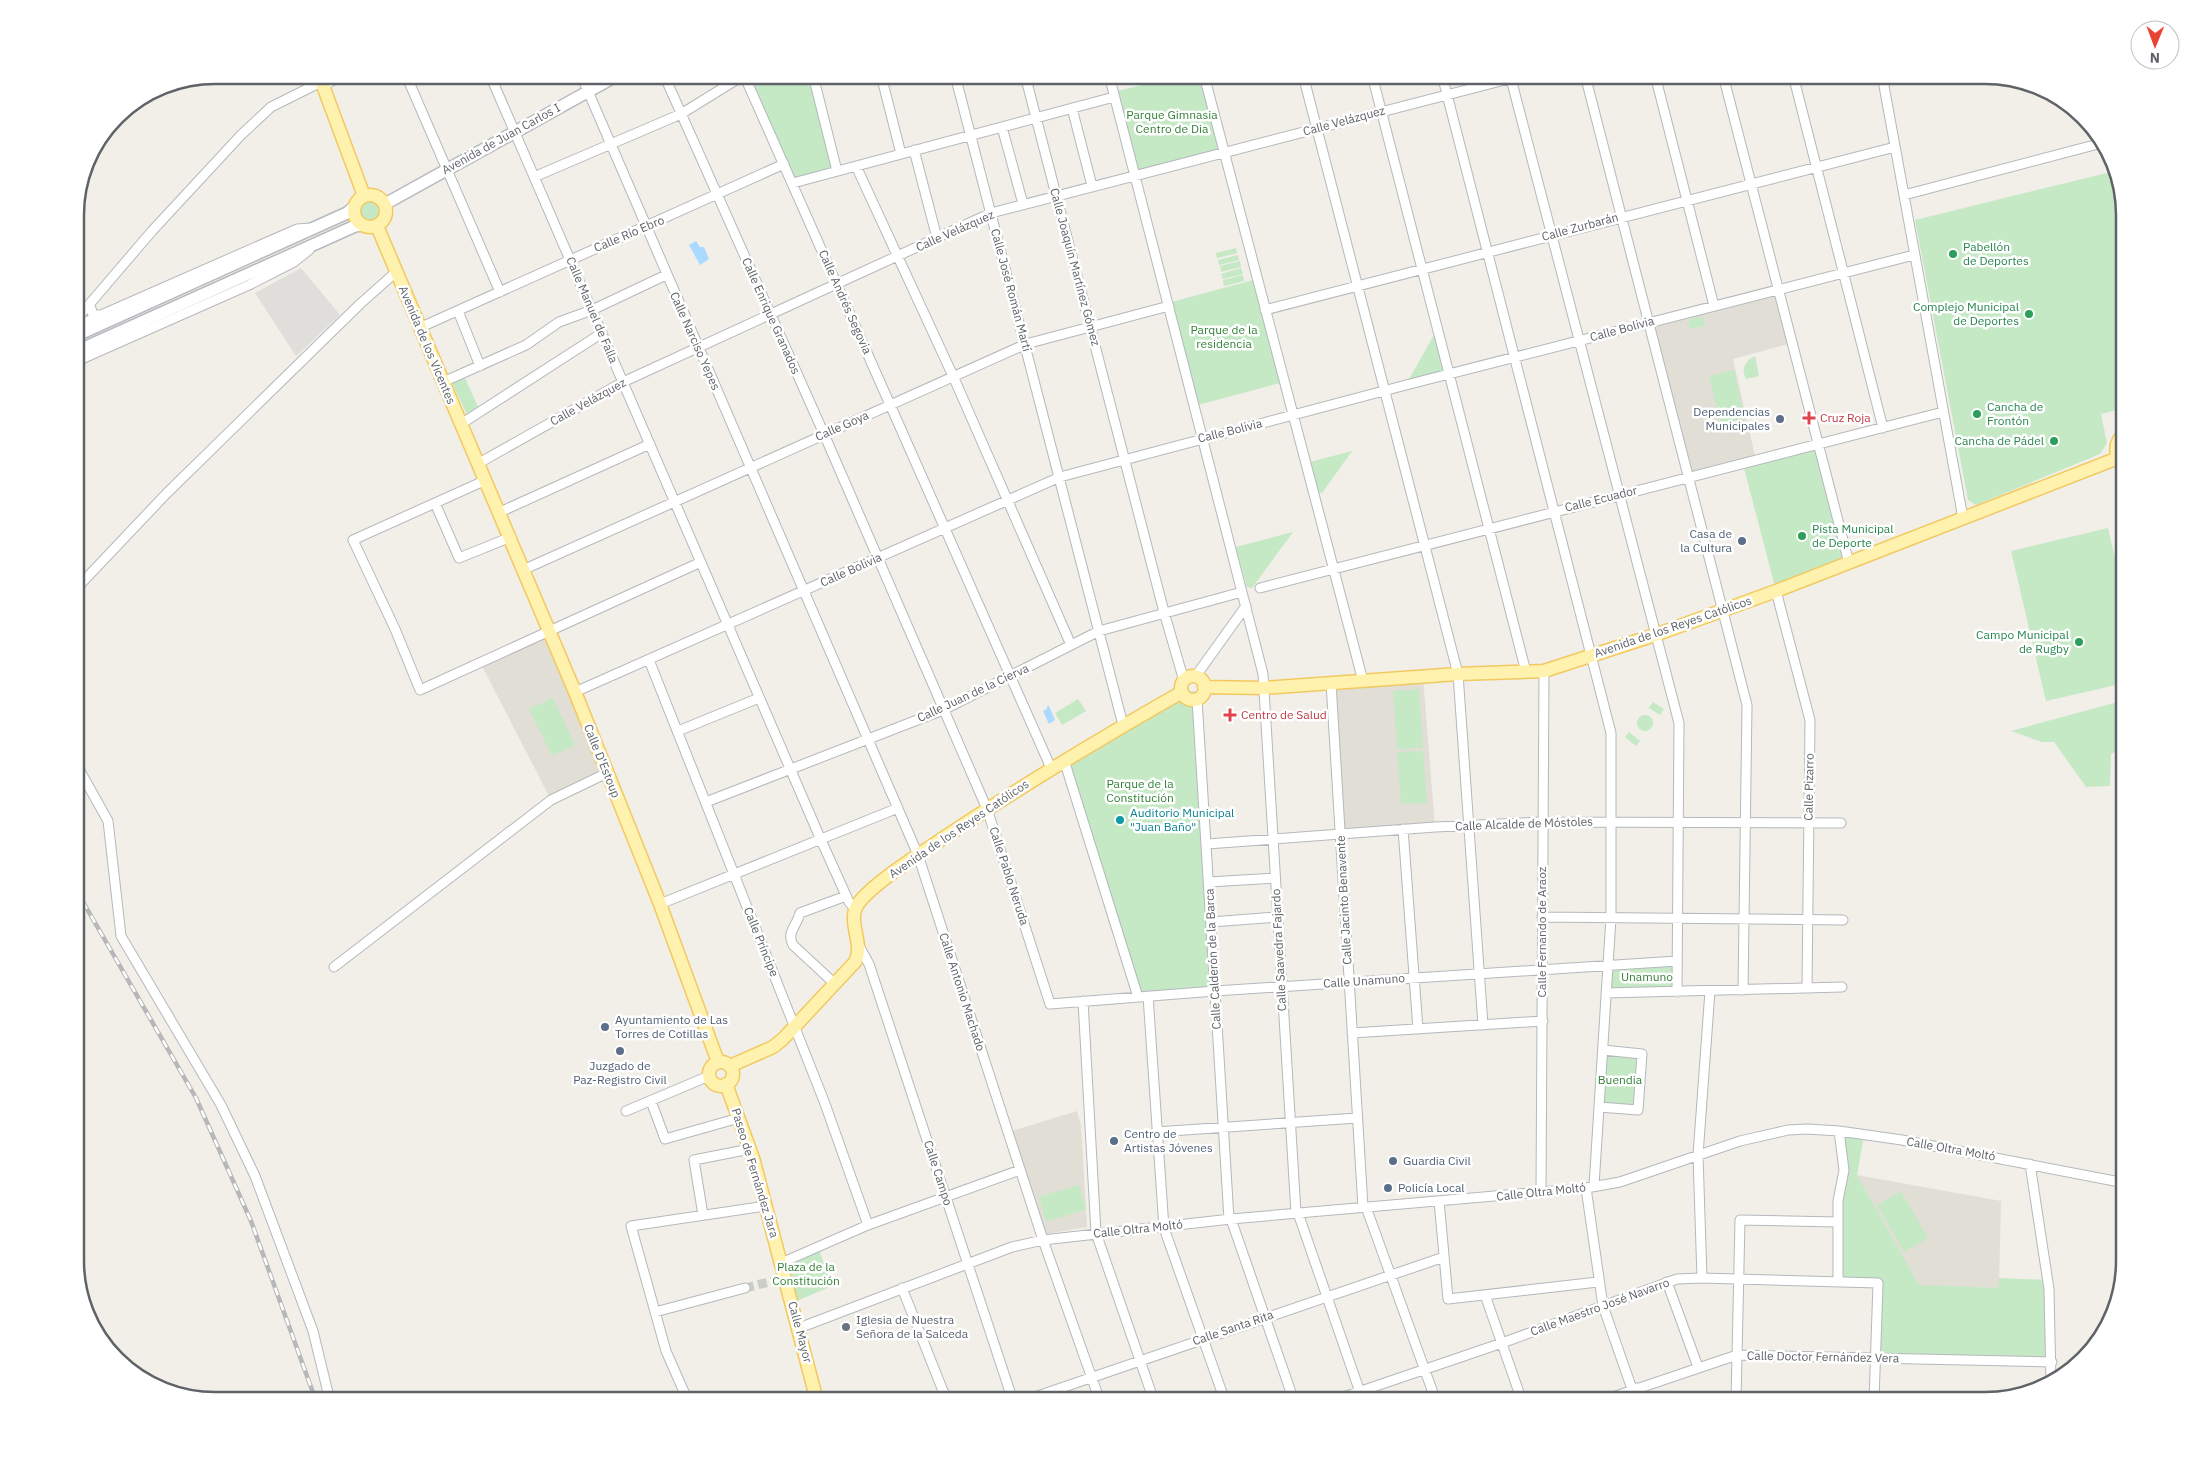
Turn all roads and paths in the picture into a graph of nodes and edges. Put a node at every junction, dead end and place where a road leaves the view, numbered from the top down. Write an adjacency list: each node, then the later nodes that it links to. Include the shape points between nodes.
1 (315, 84): 82 (street, via 271,107 240,135)
2 (322, 84): 56 (main road)
3 (410, 84): 46 (street)
4 (494, 84): 35 (street, Calle Manuel de Falla)
5 (585, 84): 26 (street, Calle Narciso Yepes)
6 (601, 84): 26 (main road, Avenida de Juan Carlos I)
7 (668, 84): 31 (street, Calle Enrique Granados)
8 (729, 84): 31 (street)
9 (748, 84): 43 (street, Calle Andrés Segovia)
10 (814, 84): 47 (street)
11 (883, 84): 42 (street)
12 (957, 84): 36 (street, Calle José Román Martí)
13 (1027, 84): 32 (street, Calle Joaquín Martínez Gómez)
14 (1111, 84): 28 (street, Calle Saavedra Fajardo)
15 (1206, 84): 41 (street)
16 (1305, 84): 34 (street)
17 (1374, 84): 30 (street)
18 (1444, 84): 27 (street)
19 (1485, 84): 27 (street, Calle Velázquez)
20 (1513, 84): 67 (street)
21 (1588, 84): 62 (street)
22 (1657, 84): 57 (street)
23 (1725, 84): 51 (street)
24 (1795, 84): 45 (street)
25 (1884, 84): 39 (street)
26 (588, 91): 35 (main road, Avenida de Juan Carlos I); 37 (street, Calle Narciso Yepes)
27 (1447, 94): 30 (street, Calle Velázquez); 70 (street)
28 (1114, 97): 29 (street); 48 (street, Calle Saavedra Fajardo)
29 (1072, 108): 32 (street); 52 (street)
30 (1381, 111): 34 (street, Calle Velázquez); 74 (street)
31 (681, 114): 37 (street); 53 (street, Calle Enrique Granados)
32 (1036, 118): 33 (street); 54 (street, Calle Joaquín Martínez Gómez)
33 (1002, 127): 36 (street); 59 (street)
34 (1316, 128): 41 (street, Calle Velázquez); 79 (street)
35 (516, 133): 46 (main road, Avenida de Juan Carlos I); 49 (street, Calle Manuel de Falla)
36 (970, 136): 40 (street); 61 (street, Calle José Román Martí)
37 (610, 144): 49 (street); 65 (street, Calle Narciso Yepes)
38 (2096, 145): 55 (street)
39 (1895, 147): 45 (street, Calle Zurbarán); 55 (street)
40 (914, 150): 42 (street); 68 (street)
41 (1224, 152): 48 (street, Calle Velázquez); 86 (street)
42 (901, 154): 44 (street)
43 (784, 164): 50 (street, Calle Andrés Segovia); 53 (street, Calle Río Ebro)
44 (856, 166): 47 (street); 72 (street)
45 (1816, 166): 51 (street, Calle Zurbarán); 76 (street)
46 (447, 169): 58 (main road, Avenida de Juan Carlos I); 81 (street)
47 (837, 171): 50 (street)
48 (1135, 176): 52 (street, Calle Velázquez); 83 (street, Calle Saavedra Fajardo)
49 (534, 177): 73 (street, Calle Manuel de Falla)
50 (793, 183): 78 (street, Calle Andrés Segovia)
51 (1751, 183): 57 (street, Calle Zurbarán); 80 (street)
52 (1092, 186): 54 (street, Calle Velázquez)
53 (716, 195): 65 (street, Calle Río Ebro); 89 (street, Calle Enrique Granados)
54 (1057, 195): 59 (street, Calle Velázquez); 93 (street, Calle Joaquín Martínez Gómez)
55 (1904, 195): 71 (street)
56 (364, 196): 58 (main road, via 377,197); 60 (main road)
57 (1686, 200): 62 (street, Calle Zurbarán); 84 (street)
58 (384, 204): 64 (main road, via 385,217)
59 (1022, 204): 61 (street, Calle Velázquez)
60 (354, 207): 63 (main road, via 354,216); 66 (main road)
61 (991, 213): 68 (street, Calle Velázquez); 98 (street, Calle José Román Martí)
62 (1622, 216): 67 (street, Calle Zurbarán); 92 (street)
63 (361, 225): 64 (main road); 69 (main road)
64 (377, 226): 75 (main road, Avenida de los Vicentes)
65 (646, 227): 73 (street, Calle Río Ebro); 77 (street, Calle Narciso Yepes)
66 (316, 228): 90 (street, via 297,229); 95 (main road)
67 (1552, 235): 70 (street, Calle Zurbarán); 97 (street)
68 (937, 238): 72 (street, Calle Velázquez)
69 (319, 242): 100 (main road); 101 (street, via 294,262 249,285)
70 (1488, 251): 74 (street, Calle Zurbarán); 102 (street)
71 (1914, 255): 76 (street, Calle Bolivia); 110 (street)
72 (898, 256): 78 (street, Calle Velázquez); 105 (street)
73 (570, 259): 81 (street, Calle Río Ebro); 85 (street, Calle Manuel de Falla)
74 (1422, 268): 79 (street, Calle Zurbarán); 104 (street)
75 (396, 272): 94 (main road, Avenida de los Vicentes); 141 (street, via 166,494)
76 (1844, 272): 80 (street, Calle Bolivia); 113 (street)
77 (666, 274): 85 (street); 99 (street, Calle Narciso Yepes)
78 (837, 284): 89 (street, Calle Velázquez); 109 (street, Calle Andrés Segovia)
79 (1357, 286): 86 (street, Calle Zurbarán); 108 (street)
80 (1779, 288): 84 (street, Calle Bolivia); 117 (street)
81 (500, 292): 88 (street, Calle Río Ebro)
82 (90, 305): 87 (street); 90 (street, via 93,315)
83 (1169, 306): 93 (street, Calle Goya); 115 (street, Calle Saavedra Fajardo)
84 (1714, 306): 92 (street, Calle Bolivia)
85 (592, 310): 96 (street, Calle Manuel de Falla); 103 (street, via 559,322 526,345)
86 (1265, 310): 111 (street)
87 (84, 311)
88 (458, 311): 94 (street, Calle Río Ebro); 103 (street)
89 (769, 314): 99 (street, Calle Velázquez); 114 (street, Calle Enrique Granados)
90 (101, 315): 91 (street)
91 (84, 322)
92 (1650, 322): 97 (street, Calle Bolivia); 123 (street)
93 (1090, 326): 98 (street, Calle Goya); 118 (street, Calle Joaquín Martínez Gómez)
94 (419, 328): 106 (main road, Avenida de los Vicentes)
95 (84, 332)
96 (602, 333): 107 (street, Calle Manuel de Falla); 112 (street)
97 (1579, 340): 102 (street, Calle Bolivia); 125 (street)
98 (1026, 344): 105 (street, Calle Goya); 122 (street, Calle José Román Martí)
99 (698, 347): 107 (street, Calle Velázquez); 121 (street, Calle Narciso Yepes)
100 (84, 348)
101 (84, 358)
102 (1515, 358): 104 (street, Calle Bolivia); 129 (street)
103 (480, 366): 106 (street)
104 (1450, 374): 108 (street, Calle Bolivia); 133 (street)
105 (953, 376): 109 (street, Calle Goya); 126 (street)
106 (443, 382): 112 (main road, Avenida de los Vicentes)
107 (623, 382): 116 (street, Calle Manuel de Falla); 119 (street, Calle Velázquez)
108 (1386, 391): 111 (street, Calle Bolivia); 135 (street)
109 (891, 404): 114 (street, Calle Goya); 132 (street, Calle Andrés Segovia)
110 (1943, 412): 113 (street, Calle Ecuador); 131 (street)
111 (1293, 415): 115 (street, Calle Bolivia); 140 (street)
112 (461, 424): 119 (main road, Avenida de los Vicentes)
113 (1883, 428): 117 (street, Calle Ecuador)
114 (824, 434): 121 (street, Calle Goya); 136 (street, Calle Enrique Granados)
115 (1202, 438): 118 (street, Calle Bolivia); 145 (street, Calle Saavedra Fajardo)
116 (650, 444): 127 (street, Calle Manuel de Falla); 130 (street)
117 (1819, 444): 123 (street, Calle Ecuador); 138 (street)
118 (1125, 459): 122 (street, Calle Bolivia); 148 (street, Calle Joaquín Martínez Gómez)
119 (479, 463): 124 (main road, Calle D'Estoup)
120 (2116, 464): 131 (main road, Avenida de los Reyes Católicos)
121 (750, 467): 127 (street, Calle Goya); 143 (street, Calle Narciso Yepes)
122 (1060, 477): 126 (street, Calle Bolivia); 151 (street, Calle José Román Martí)
123 (1689, 478): 125 (street, Calle Ecuador); 147 (street)
124 (486, 480): 128 (street); 130 (main road, Calle D'Estoup)
125 (1619, 494): 129 (street, Calle Ecuador); 152 (street)
126 (1008, 500): 132 (street, Calle Bolivia); 153 (street)
127 (674, 502): 137 (street, Calle Manuel de Falla); 139 (street, Calle Goya)
128 (435, 503): 134 (street, via 460,558); 150 (street, via 353,540 420,690)
129 (1554, 511): 133 (street, Calle Ecuador); 154 (street)
130 (500, 512): 134 (main road, Calle D'Estoup)
131 (1963, 518): 138 (main road, Avenida de los Reyes Católicos)
132 (947, 528): 136 (street, Calle Bolivia); 159 (street, Calle Andrés Segovia)
133 (1489, 529): 135 (street, Calle Ecuador); 157 (street)
134 (511, 537): 139 (main road, Calle D'Estoup)
135 (1425, 546): 140 (street, Calle Ecuador); 158 (street)
136 (878, 558): 143 (street, Calle Bolivia); 168 (street, Calle Pablo Neruda)
137 (701, 562): 149 (street, Calle Manuel de Falla); 150 (street)
138 (1849, 563): 144 (main road, Avenida de los Reyes Católicos)
139 (524, 569): 150 (main road, Calle D'Estoup)
140 (1334, 569): 142 (street, Calle Ecuador); 160 (street)
141 (84, 581)
142 (1260, 588)
143 (804, 590): 149 (street, Calle Bolivia); 171 (street, Calle Antonio Machado)
144 (1776, 591): 147 (main road, Avenida de los Reyes Católicos); 183 (street, Calle Pizarro, via 1810,720)
145 (1242, 592): 146 (street, Calle Saavedra Fajardo); 148 (street, Calle Juan de la Cierva)
146 (1246, 606): 161 (street); 164 (street, Calle Saavedra Fajardo, via 1263,674)
147 (1723, 610): 152 (main road, Avenida de los Reyes Católicos); 184 (street, via 1747,705)
148 (1164, 612): 151 (street, Calle Juan de la Cierva); 161 (street, Calle Joaquín Martínez Gómez)
149 (728, 624): 155 (street, Calle Bolivia); 166 (street)
150 (550, 630): 165 (main road, Calle D'Estoup)
151 (1099, 631): 153 (street, Calle Juan de la Cierva); 169 (street, Calle José Román Martí)
152 (1656, 635): 154 (main road, Avenida de los Reyes Católicos); 182 (street, via 1679,722)
153 (1071, 645): 159 (street, Calle Juan de la Cierva)
154 (1592, 656): 156 (main road, Avenida de los Reyes Católicos); 180 (street, via 1611,733)
155 (649, 660): 165 (street, Calle Bolivia); 170 (street, Calle Príncipe)
156 (1544, 671): 157 (main road, Avenida de los Reyes Católicos); 181 (street, Calle Fernando de Araoz)
157 (1526, 672): 158 (main road, Avenida de los Reyes Católicos)
158 (1458, 674): 160 (main road, Avenida de los Reyes Católicos); 186 (street)
159 (1012, 676): 168 (street, Calle Juan de la Cierva); 173 (street, Calle Andrés Segovia)
160 (1363, 680): 162 (main road, Avenida de los Reyes Católicos)
161 (1187, 683): 163 (main road, via 1201,681); 167 (main road, via 1189,700); 169 (main road, Avenida de los Reyes Católicos)
162 (1331, 683): 164 (main road, Avenida de los Reyes Católicos); 188 (street, Calle Jacinto Benavente)
163 (1204, 688): 164 (main road, Avenida de los Reyes Católicos); 167 (main road, via 1203,695)
164 (1263, 688): 189 (street, Calle Saavedra Fajardo)
165 (575, 692): 175 (main road, Calle D'Estoup)
166 (759, 698): 170 (street); 174 (street)
167 (1197, 699): 191 (street, Calle Calderón de la Barca)
168 (943, 710): 171 (street, Calle Juan de la Cierva); 179 (street, Calle Pablo Neruda)
169 (1123, 725): 172 (main road, Avenida de los Reyes Católicos)
170 (678, 731): 177 (street, Calle Príncipe)
171 (868, 739): 174 (street, Calle Juan de la Cierva); 178 (street, Calle Antonio Machado)
172 (1064, 760): 173 (main road, Avenida de los Reyes Católicos); 225 (street)
173 (1051, 768): 179 (main road, Avenida de los Reyes Católicos)
174 (790, 769): 177 (street, Calle Juan de la Cierva); 190 (street)
175 (607, 773): 197 (main road, Calle D'Estoup); 210 (street, via 551,800)
176 (84, 778): 295 (street, via 108,822 121,936 221,1106 255,1176 313,1331)
177 (706, 802): 193 (street, Calle Príncipe)
178 (898, 808): 190 (street); 192 (street, Calle Antonio Machado)
179 (987, 809): 192 (main road, Avenida de los Reyes Católicos); 227 (street, Calle Pablo Neruda)
180 (1611, 821): 181 (street, Calle Alcalde de Móstoles); 182 (street, Calle Alcalde de Móstoles); 201 (street)
181 (1542, 822): 186 (street, Calle Alcalde de Móstoles); 200 (street, Calle Fernando de Araoz)
182 (1678, 822): 184 (street, Calle Alcalde de Móstoles); 202 (street)
183 (1809, 822): 184 (street, Calle Alcalde de Móstoles); 185 (street, Calle Alcalde de Móstoles); 204 (street, Calle Pizarro)
184 (1746, 823): 203 (street)
185 (1841, 823)
186 (1470, 826): 187 (street, Calle Alcalde de Móstoles); 212 (street)
187 (1403, 829): 188 (street, Calle Alcalde de Móstoles); 213 (street)
188 (1340, 834): 189 (street, Calle Alcalde de Móstoles); 214 (street, Calle Jacinto Benavente)
189 (1272, 839): 191 (street, Calle Alcalde de Móstoles); 194 (street, Calle Saavedra Fajardo)
190 (821, 840): 193 (street); 196 (street)
191 (1207, 844): 195 (street, Calle Calderón de la Barca)
192 (918, 855): 198 (main road, Avenida de los Reyes Católicos, via 867,894); 250 (street, Calle Antonio Machado)
193 (734, 874): 197 (street); 230 (street, Calle Príncipe)
194 (1275, 878): 195 (street); 199 (street, Calle Saavedra Fajardo)
195 (1209, 882): 206 (street, Calle Calderón de la Barca)
196 (846, 896): 198 (street); 215 (street, via 800,913 790,932 793,945)
197 (660, 904): 234 (main road, Calle D'Estoup)
198 (855, 908): 207 (main road)
199 (1277, 917): 206 (street); 216 (street, Calle Saavedra Fajardo)
200 (1542, 917): 201 (street); 211 (street, Calle Fernando de Araoz)
201 (1611, 918): 202 (street); 209 (street)
202 (1678, 918): 203 (street); 208 (street)
203 (1744, 919): 204 (street); 219 (street)
204 (1807, 919): 205 (street); 218 (street, Calle Pizarro)
205 (1843, 920)
206 (1211, 922): 220 (street, Calle Calderón de la Barca)
207 (859, 946): 215 (main road, via 855,962); 254 (street, Calle Campo, via 869,964)
208 (1677, 961): 209 (street, Calle Unamuno); 222 (street)
209 (1608, 965): 211 (street, Calle Unamuno); 223 (street)
210 (334, 967)
211 (1543, 968): 212 (street, Calle Unamuno); 228 (street, Calle Fernando de Araoz)
212 (1480, 973): 213 (street, Calle Unamuno); 229 (street)
213 (1414, 978): 214 (street, Calle Unamuno); 231 (street)
214 (1348, 983): 216 (street, Calle Unamuno); 232 (street, Calle Jacinto Benavente)
215 (835, 984): 230 (main road)
216 (1282, 987): 220 (street, Calle Unamuno); 243 (street, Calle Saavedra Fajardo)
217 (1842, 987): 218 (street)
218 (1807, 988): 219 (street)
219 (1743, 990): 221 (street)
220 (1215, 991): 224 (street, Calle Unamuno); 244 (street, Calle Calderón de la Barca)
221 (1710, 991): 222 (street); 248 (street)
222 (1676, 992): 223 (street)
223 (1606, 993): 233 (street)
224 (1148, 996): 225 (street, Calle Unamuno); 246 (street)
225 (1138, 997): 226 (street, Calle Unamuno)
226 (1083, 1001): 227 (street, Calle Unamuno); 264 (street)
227 (1050, 1004)
228 (1543, 1021): 229 (street); 253 (street, Calle Fernando de Araoz)
229 (1483, 1025): 231 (street)
230 (795, 1028): 235 (main road, via 772,1047); 262 (street, Calle Príncipe)
231 (1418, 1029): 232 (street)
232 (1352, 1033): 242 (street, Calle Jacinto Benavente)
233 (1603, 1050): 239 (street); 239 (street, via 1642,1054 1638,1110)
234 (718, 1062): 235 (main road, via 726,1062); 236 (main road, via 711,1067)
235 (730, 1066): 237 (main road, via 733,1075)
236 (709, 1076): 237 (main road, via 715,1084); 238 (street)
237 (726, 1084): 241 (main road, Paseo de Fernández Jara)
238 (651, 1101): 240 (street); 241 (street, via 665,1139)
239 (1599, 1107): 252 (street)
240 (626, 1111)
241 (739, 1118): 247 (main road, Paseo de Fernández Jara)
242 (1357, 1118): 243 (street); 257 (street, Calle Jacinto Benavente)
243 (1290, 1122): 244 (street); 258 (street, Calle Saavedra Fajardo)
244 (1222, 1128): 246 (street); 260 (street, Calle Calderón de la Barca)
245 (1839, 1131): 248 (street, Calle Oltra Moltó, via 1788,1130); 249 (street, Calle Oltra Moltó); 261 (street, via 1844,1170 1839,1189)
246 (1156, 1132): 263 (street)
247 (750, 1149): 256 (main road, Paseo de Fernández Jara); 259 (street, via 694,1160)
248 (1698, 1155): 252 (street, Calle Oltra Moltó, via 1620,1182); 270 (street)
249 (2030, 1164): 251 (street, Calle Oltra Moltó); 288 (street, via 2049,1289)
250 (1020, 1170): 254 (street); 265 (street, Calle Antonio Machado)
251 (2116, 1181)
252 (1590, 1187): 253 (street, Calle Oltra Moltó); 272 (street)
253 (1541, 1193): 255 (street, Calle Oltra Moltó)
254 (946, 1196): 262 (street); 268 (street, Calle Campo)
255 (1439, 1201): 257 (street, Calle Oltra Moltó); 266 (street)
256 (766, 1206): 259 (street); 267 (main road, Paseo de Fernández Jara)
257 (1364, 1207): 258 (street, Calle Oltra Moltó); 269 (street, Calle Jacinto Benavente)
258 (1297, 1213): 260 (street, Calle Oltra Moltó); 278 (street, Calle Saavedra Fajardo)
259 (703, 1215): 280 (street, via 631,1226)
260 (1230, 1219): 263 (street, Calle Oltra Moltó); 281 (street, Calle Calderón de la Barca)
261 (1838, 1222): 271 (street, via 1740,1220); 274 (street)
262 (868, 1225): 267 (street)
263 (1164, 1228): 264 (street, Calle Oltra Moltó); 283 (street)
264 (1096, 1234): 265 (street, Calle Oltra Moltó); 287 (street)
265 (1043, 1240): 268 (street, Calle Oltra Moltó); 292 (street, Calle Antonio Machado)
266 (1444, 1257): 269 (street, Calle Santa Rita); 277 (street, via 1448,1299)
267 (781, 1263): 282 (main road, Calle Mayor)
268 (968, 1263): 276 (street, Calle Oltra Moltó); 299 (street, Calle Campo)
269 (1391, 1274): 278 (street, Calle Santa Rita); 290 (street, Calle Jacinto Benavente)
270 (1702, 1278): 271 (street, Calle Maestro José Navarro); 273 (street, Calle Maestro José Navarro)
271 (1738, 1280): 274 (street, Calle Maestro José Navarro); 285 (street)
272 (1598, 1282): 277 (street); 279 (street)
273 (1667, 1282): 279 (street, Calle Maestro José Navarro); 289 (street)
274 (1838, 1282): 286 (street, Calle Maestro José Navarro, via 1878,1283)
275 (745, 1288): 280 (street)
276 (902, 1288): 282 (street, Calle Oltra Moltó); 298 (street)
277 (1485, 1295): 284 (street)
278 (1327, 1296): 281 (street, Calle Santa Rita); 294 (street, Calle Saavedra Fajardo)
279 (1603, 1306): 284 (street, Calle Maestro José Navarro); 293 (street)
280 (655, 1312): 296 (street, via 666,1351)
281 (1266, 1318): 283 (street, Calle Santa Rita); 304 (street, Calle Calderón de la Barca)
282 (799, 1328): 297 (main road, Calle Mayor)
283 (1203, 1339): 287 (street, Calle Santa Rita); 303 (street)
284 (1502, 1343): 290 (street, Calle Maestro José Navarro); 306 (street)
285 (1737, 1355): 286 (street, Calle Doctor Fernández Vera); 289 (street, Calle Doctor Fernández Vera); 309 (street)
286 (1876, 1358): 288 (street, Calle Doctor Fernández Vera); 310 (street)
287 (1140, 1361): 292 (street, Calle Santa Rita); 302 (street)
288 (2052, 1362): 291 (street)
289 (1698, 1367): 293 (street, Calle Doctor Fernández Vera)
290 (1424, 1369): 294 (street, Calle Maestro José Navarro); 305 (street, Calle Jacinto Benavente)
291 (2051, 1374)
292 (1092, 1378): 300 (street, Calle Santa Rita); 301 (street, Calle Antonio Machado)
293 (1634, 1388): 307 (street, Calle Doctor Fernández Vera); 308 (street)
294 (1360, 1391)
295 (328, 1392)
296 (684, 1392)
297 (816, 1392)
298 (943, 1392)
299 (1010, 1392)
300 (1051, 1392)
301 (1097, 1392)
302 (1151, 1392)
303 (1222, 1392)
304 (1291, 1392)
305 (1433, 1392)
306 (1519, 1392)
307 (1624, 1392)
308 (1635, 1392)
309 (1736, 1392)
310 (1874, 1392)

